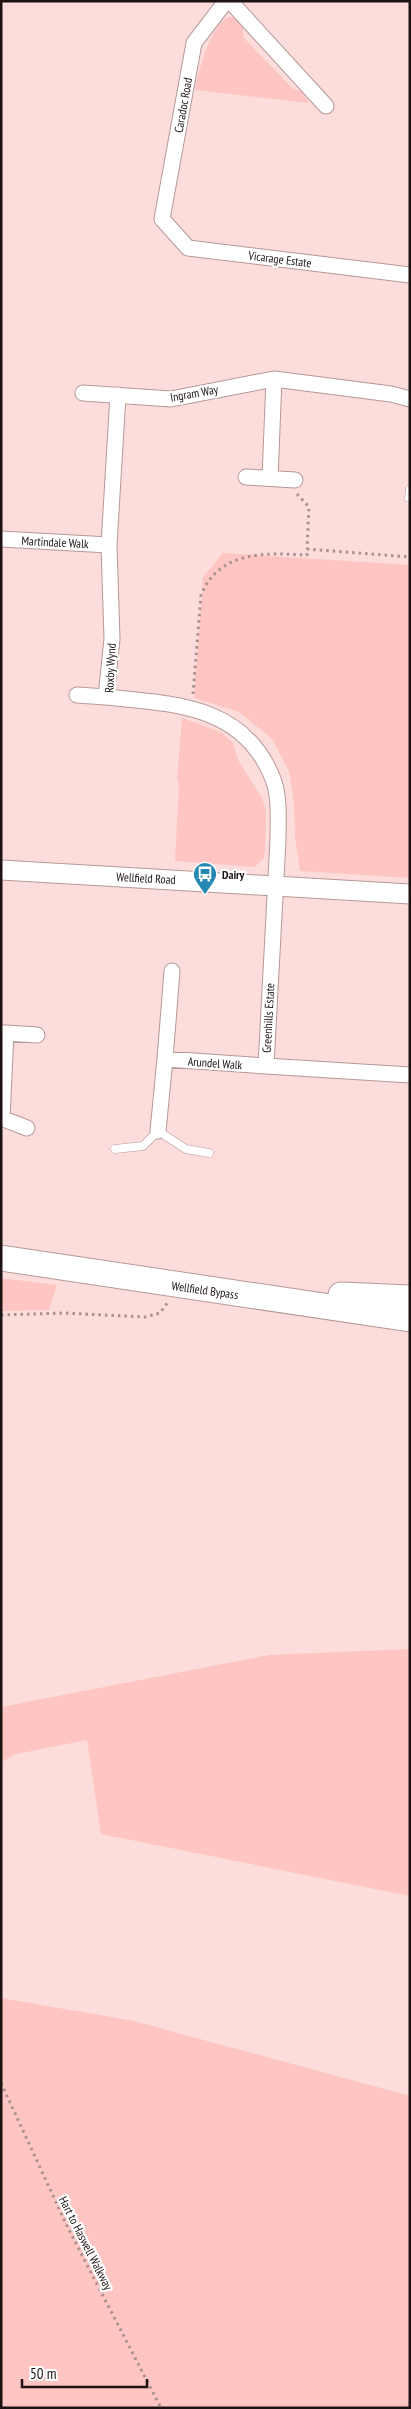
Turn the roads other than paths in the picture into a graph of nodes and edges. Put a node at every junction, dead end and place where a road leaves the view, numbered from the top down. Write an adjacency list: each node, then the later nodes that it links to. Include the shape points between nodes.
1 (226, 1): 4 (street, Caradoc Road, via 194,43)
2 (230, 1): 3 (street)
3 (326, 106)
4 (162, 219): 5 (street, Vicarage Estate, via 188,248)
5 (410, 275)
6 (274, 379): 8 (street, Ingram Way, via 171,398); 9 (street, Ingram Way, via 391,394); 11 (street)
7 (83, 393): 8 (street, Ingram Way)
8 (118, 395): 16 (street, Roxby Wynd)
9 (410, 400)
10 (246, 477): 11 (street)
11 (270, 478): 12 (street)
12 (295, 480)
13 (410, 489): 14 (lane)
14 (409, 498)
15 (1, 539): 16 (street, Martindale Walk)
16 (109, 545): 18 (street, Roxby Wynd, via 112,638)
17 (77, 695): 18 (street)
18 (106, 698): 20 (street, Roxby Wynd, via 165,703 203,711 225,722 256,746 273,781 278,811)
19 (1, 870): 20 (street, Wellfield Road)
20 (275, 886): 21 (street, Wellfield Road); 26 (street, Greenhills Estate)
21 (410, 894)
22 (172, 971): 25 (street)
23 (4, 1033): 24 (street); 28 (street)
24 (37, 1035)
25 (165, 1059): 26 (street, Arundel Walk); 30 (street)
26 (266, 1066): 27 (street, Greenhills Estate)
27 (410, 1075)
28 (2, 1118): 29 (street)
29 (27, 1128)
30 (158, 1131): 31 (lane, via 143,1146); 32 (lane, via 186,1149)
31 (115, 1148)
32 (209, 1152)
33 (1, 1258): 34 (main road, Wellfield Bypass)
34 (202, 1289): 35 (main road); 36 (main road, Wellfield Bypass)
35 (410, 1298)
36 (410, 1319)

